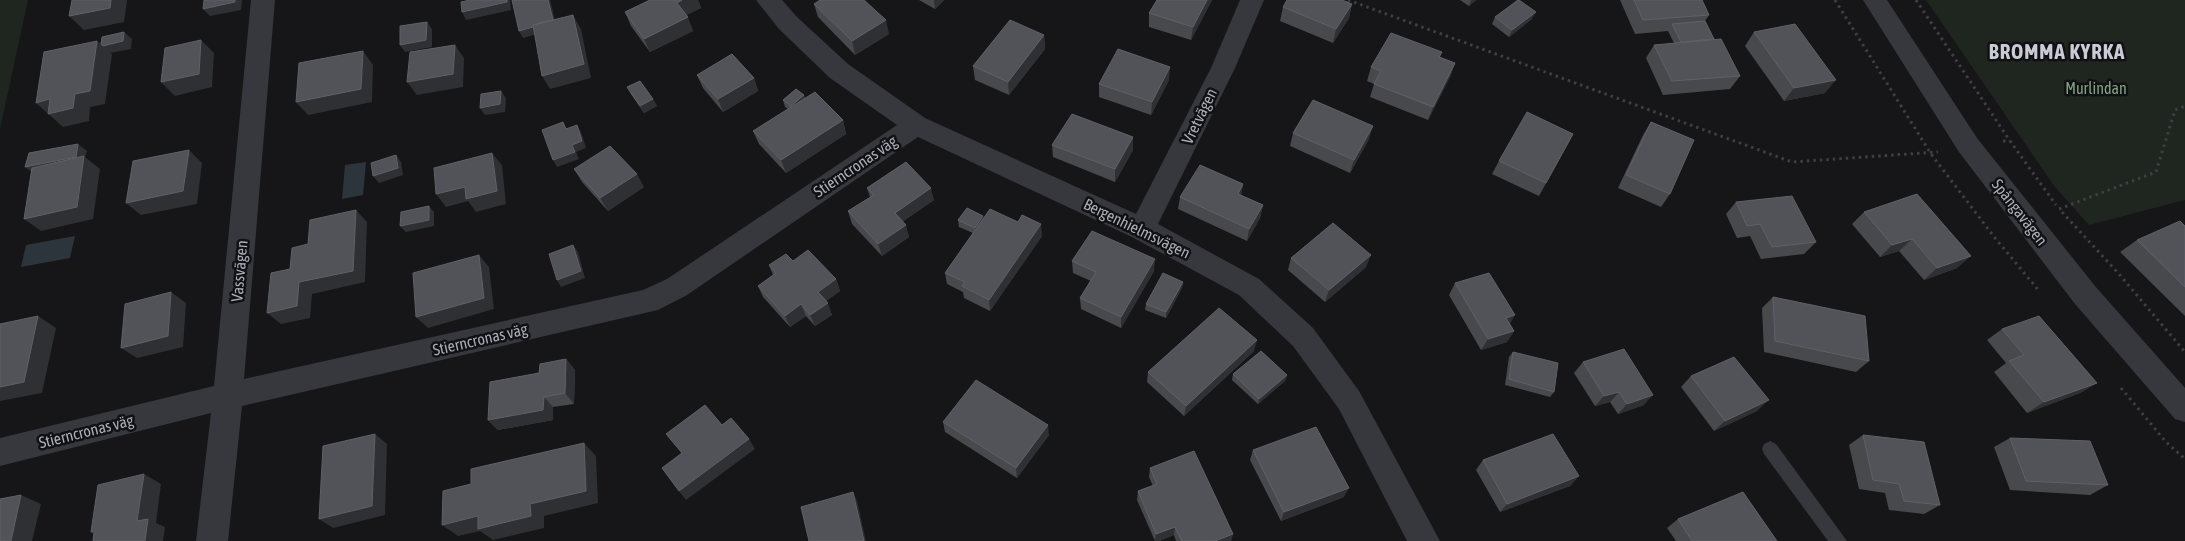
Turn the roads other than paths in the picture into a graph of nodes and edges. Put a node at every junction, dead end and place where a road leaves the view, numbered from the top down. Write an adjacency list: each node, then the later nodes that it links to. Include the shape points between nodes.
1 (262, 0): 7 (street, Vassvägen)
2 (768, 0): 5 (street, Bergenhielmsvägen, via 839,71)
3 (1252, 0): 6 (street, Vretvägen)
4 (1875, 0): 8 (street, Spångavägen, via 1968,145 2085,295)
5 (916, 125): 6 (street, Bergenhielmsvägen); 7 (street, Stierncronas väg, via 677,287 648,301)
6 (1142, 230): 12 (street, Bergenhielmsvägen, via 1249,287 1303,337 1349,400)
7 (228, 396): 10 (street, Stierncronas väg); 11 (street, Vassvägen)
8 (2185, 409)
9 (1770, 449): 13 (lane)
10 (0, 452)
11 (212, 541)
12 (1424, 541)
13 (1838, 541)

